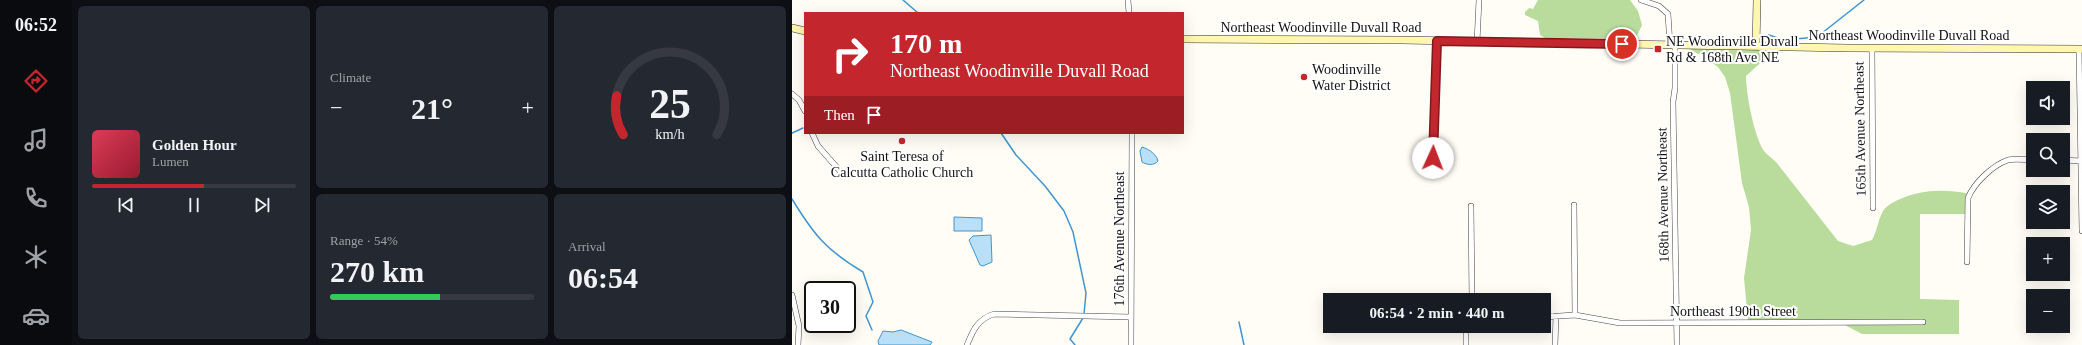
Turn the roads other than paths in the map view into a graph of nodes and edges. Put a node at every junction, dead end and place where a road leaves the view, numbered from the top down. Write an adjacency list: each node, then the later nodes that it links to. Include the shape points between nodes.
1 (1128, 0): 5 (street)
2 (1479, 0): 10 (street)
3 (1641, 0): 11 (street, 168th Avenue Northeast, via 1660,6 1668,14)
4 (1758, 0): 12 (main road)
5 (1129, 12)
6 (792, 28): 7 (main road)
7 (804, 31)
8 (1184, 39): 9 (main road, Northeast Woodinville Duvall Road)
9 (1437, 41): 10 (main road, Northeast Woodinville Duvall Road); 19 (street)
10 (1477, 42): 11 (main road, Northeast Woodinville Duvall Road)
11 (1672, 45): 12 (main road, Northeast Woodinville Duvall Road); 36 (street, 168th Avenue Northeast, via 1676,88 1673,102)
12 (1756, 46): 13 (main road, Northeast Woodinville Duvall Road)
13 (1872, 49): 14 (main road, Northeast Woodinville Duvall Road); 26 (street, 165th Avenue Northeast)
14 (2080, 49): 22 (street)
15 (792, 94): 16 (street)
16 (804, 110)
17 (812, 134): 23 (street, via 818,146)
18 (1132, 134): 34 (street, 176th Avenue Northeast)
19 (1433, 158)
20 (2026, 160): 28 (street, via 2008,160 1981,178 1972,189 1968,198)
21 (2070, 160): 22 (street)
22 (2081, 160): 27 (street)
23 (840, 171)
24 (1574, 204): 31 (street)
25 (1471, 206): 29 (street)
26 (1873, 208)
27 (2082, 231)
28 (1967, 262)
29 (1472, 293)
30 (792, 296): 38 (street, via 799,326)
31 (1575, 315): 33 (street, Northeast 190th Street); 36 (street, Northeast 190th Street, via 1620,323)
32 (1551, 316): 33 (street, Northeast 190th Street)
33 (1556, 316): 42 (street)
34 (1131, 317): 39 (street, via 994,314 978,322); 40 (street, 176th Avenue Northeast)
35 (1923, 322): 36 (street, Northeast 190th Street)
36 (1676, 323): 43 (street, 168th Avenue Northeast)
37 (1466, 333): 41 (street)
38 (798, 345)
39 (967, 345)
40 (1131, 345)
41 (1466, 345)
42 (1556, 345)
43 (1677, 345)

